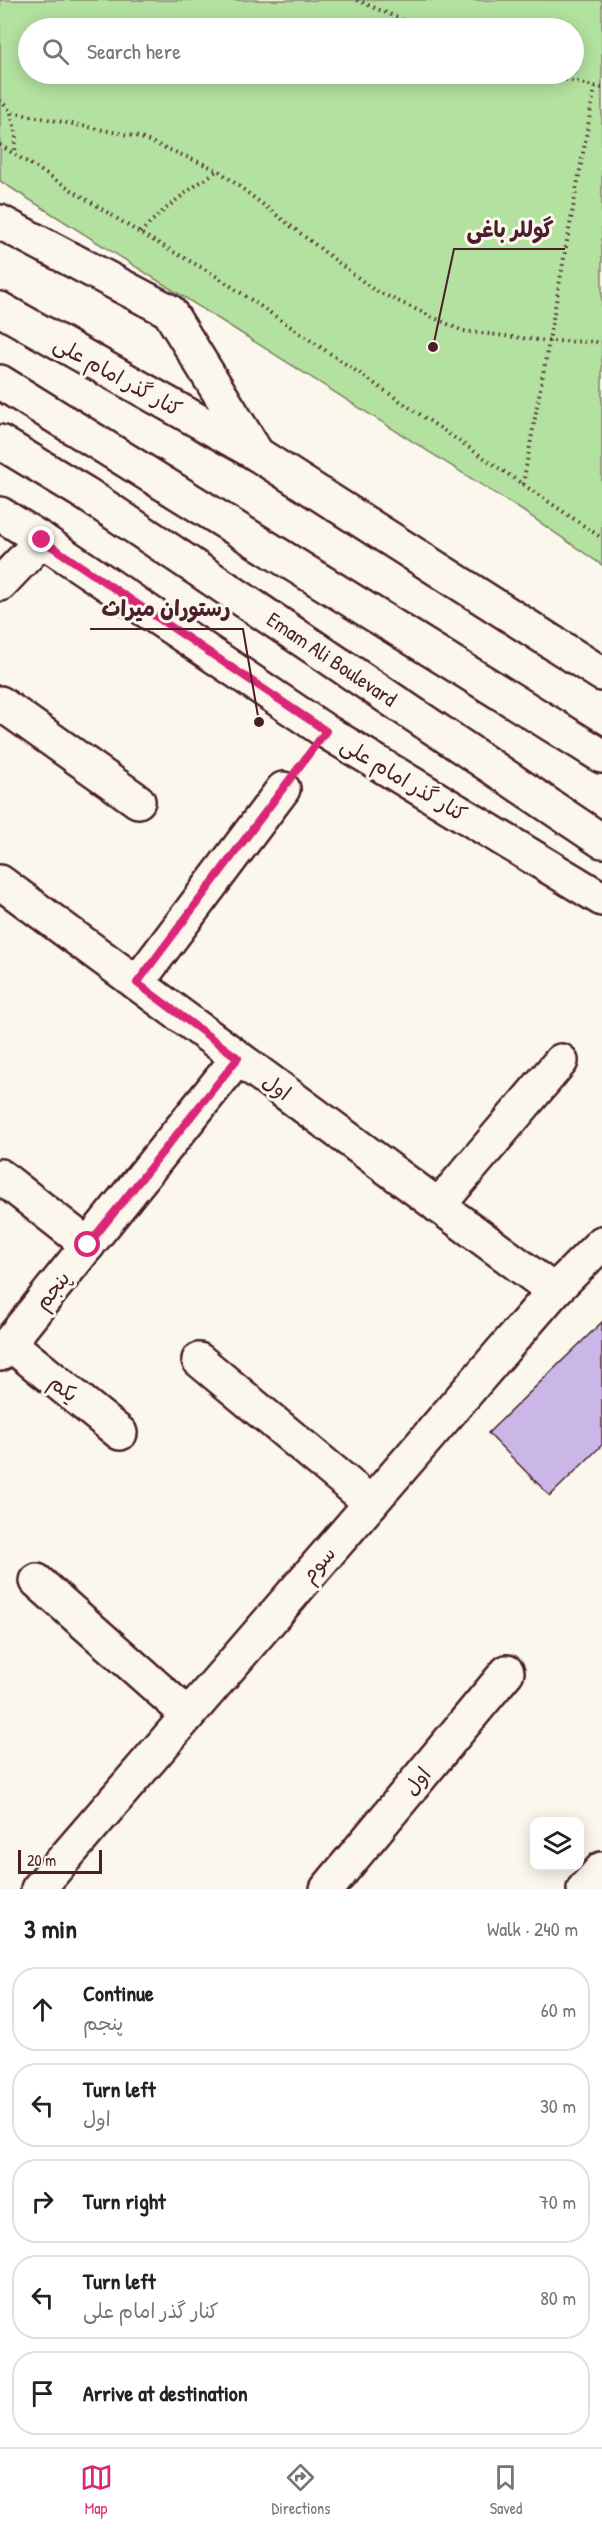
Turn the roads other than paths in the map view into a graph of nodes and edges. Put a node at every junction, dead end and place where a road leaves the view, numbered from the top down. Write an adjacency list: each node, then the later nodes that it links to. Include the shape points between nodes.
1 (0, 222): 5 (main road, via 169,311)
2 (0, 309): 5 (main road, کنار گذر امام علی)
3 (0, 382): 11 (main road)
4 (0, 442): 14 (main road, Emam Ali Boulevard, via 86,494)
5 (257, 454): 9 (main road, کنار گذر امام علی)
6 (0, 514): 7 (main road, کنار گذر امام علی)
7 (42, 540): 8 (main road); 16 (main road, کنار گذر امام علی, via 326,731)
8 (0, 584)
9 (602, 674)
10 (0, 703): 13 (main road)
11 (602, 756)
12 (283, 789): 17 (main road)
13 (138, 801)
14 (602, 841)
15 (0, 882): 17 (main road, اول)
16 (602, 899)
17 (137, 983): 18 (main road, اول)
18 (238, 1058): 21 (main road, اول); 23 (main road, پنجم)
19 (561, 1060): 21 (main road)
20 (0, 1176): 23 (main road)
21 (438, 1206): 24 (main road, اول)
22 (602, 1243): 24 (main road, سوم)
23 (88, 1245): 25 (main road, پنجم)
24 (554, 1291): 28 (main road, سوم)
25 (5, 1348): 27 (main road, یکم)
26 (199, 1360): 28 (main road)
27 (120, 1433)
28 (371, 1503): 31 (main road, سوم)
29 (37, 1581): 31 (main road)
30 (507, 1672): 34 (main road, اول)
31 (189, 1715): 33 (main road, سوم)
32 (602, 1869): 35 (main road)
33 (38, 1889)
34 (327, 1889)
35 (584, 1889)

